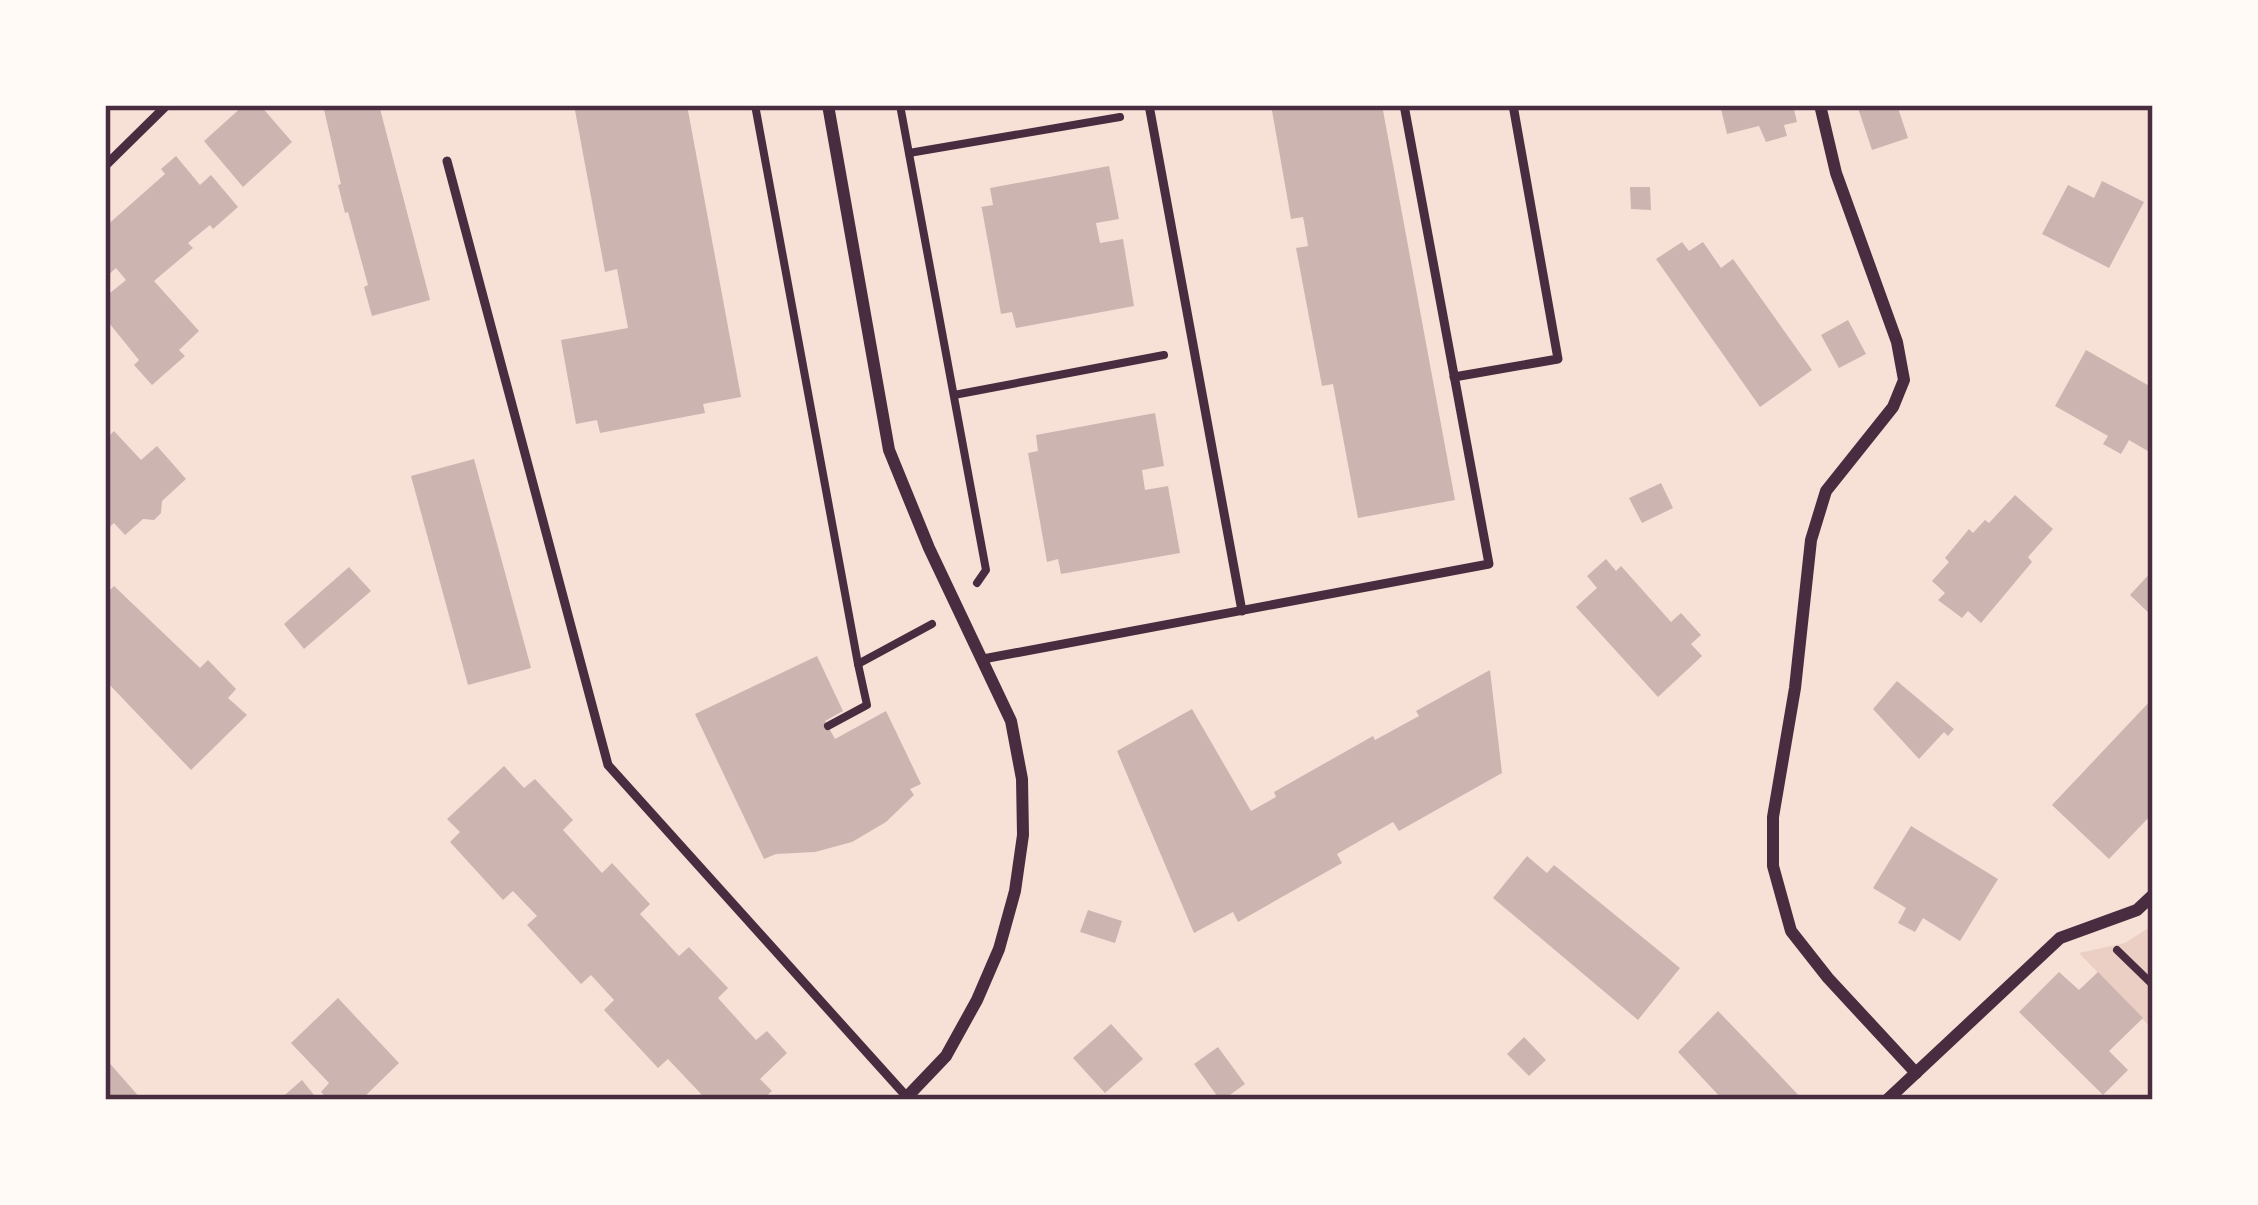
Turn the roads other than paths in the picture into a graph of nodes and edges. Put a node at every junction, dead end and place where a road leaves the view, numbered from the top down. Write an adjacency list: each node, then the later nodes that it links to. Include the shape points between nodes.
1 (167, 105): 8 (lane)
2 (828, 105): 11 (street, via 889,450)
3 (1404, 105): 9 (lane)
4 (1513, 105): 9 (lane, via 1558,358)
5 (1820, 105): 13 (street, via 1904,380 1893,407 1826,491 1811,540 1773,866 1791,931)
6 (1149, 108): 10 (lane)
7 (447, 160): 14 (lane, via 608,765)
8 (105, 166)
9 (1454, 377): 10 (lane, via 1489,564)
10 (1242, 611): 11 (lane)
11 (983, 659): 14 (street, via 1011,721 1022,778 1015,891 976,1000 946,1056)
12 (2153, 895): 13 (street, via 2137,910 2060,938)
13 (1916, 1073): 15 (street)
14 (906, 1099)
15 (1887, 1100)

